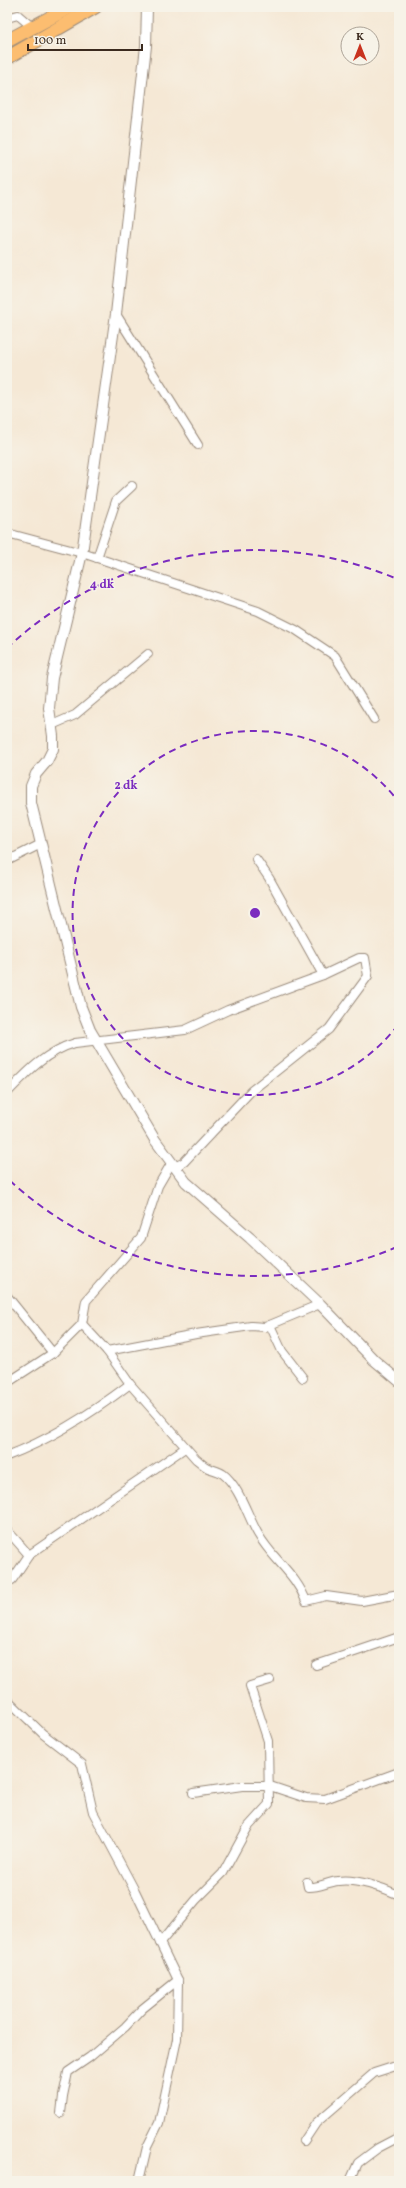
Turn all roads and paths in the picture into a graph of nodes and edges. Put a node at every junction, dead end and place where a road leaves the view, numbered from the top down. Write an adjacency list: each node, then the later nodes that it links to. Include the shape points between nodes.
1 (70, 7): 5 (highway)
2 (95, 7): 7 (highway)
3 (147, 7): 8 (street, via 146,46)
4 (7, 18): 5 (street, via 18,14)
5 (32, 27): 6 (highway)
6 (7, 41)
7 (7, 58)
8 (116, 314): 9 (street); 12 (street)
9 (198, 445)
10 (132, 486): 13 (street, via 116,501)
11 (7, 533): 12 (street)
12 (82, 553): 13 (street); 16 (street, via 52,678 49,708)
13 (96, 558): 15 (street, via 258,611 315,641 335,656)
14 (148, 654): 16 (street, via 75,716)
15 (374, 719)
16 (52, 725): 17 (street, via 52,749 31,786 31,803)
17 (41, 844): 19 (street); 21 (street, via 81,1007)
18 (256, 859): 20 (street)
19 (7, 861)
20 (323, 975): 21 (street, via 228,1010 185,1030); 23 (street, via 359,958 365,958 368,976 329,1029 251,1091 184,1162)
21 (97, 1042): 22 (street, via 60,1047 32,1067); 23 (street, via 155,1140)
22 (7, 1093)
23 (173, 1164): 25 (street, via 186,1182); 26 (street, via 158,1186 141,1238 86,1301)
24 (7, 1296): 29 (street)
25 (320, 1304): 27 (street); 31 (street, via 374,1360)
26 (82, 1324): 28 (street); 29 (street)
27 (270, 1325): 28 (street, via 196,1334); 30 (street, via 282,1351)
28 (107, 1351): 33 (street)
29 (53, 1353): 32 (street)
30 (303, 1378)
31 (399, 1381)
32 (7, 1383)
33 (130, 1384): 34 (street); 35 (street, via 91,1414 44,1440)
34 (185, 1448): 37 (street); 39 (street, via 207,1468 222,1474 234,1488 259,1535 290,1573 306,1601 326,1596 362,1600)
35 (7, 1456)
36 (7, 1530): 37 (street)
37 (29, 1555): 38 (street, via 12,1580)
38 (7, 1580)
39 (399, 1594)
40 (399, 1637): 41 (street)
41 (316, 1665)
42 (270, 1680): 45 (street, via 250,1686 268,1741)
43 (7, 1699): 49 (street, via 43,1734 82,1764 93,1812)
44 (399, 1772): 45 (street, via 326,1799 306,1798)
45 (270, 1786): 46 (street, via 242,1786); 49 (street, via 268,1804 248,1827 223,1872 180,1917)
46 (193, 1793)
47 (307, 1882): 48 (street, via 308,1887 313,1888 340,1880 384,1888)
48 (399, 1895)
49 (160, 1943): 50 (street)
50 (178, 1980): 52 (street, via 90,2057 68,2072); 55 (street, via 178,2040 159,2123 147,2147)
51 (399, 2065): 54 (street, via 374,2073 316,2123)
52 (62, 2112)
53 (399, 2137): 56 (street, via 358,2163)
54 (304, 2141)
55 (139, 2181)
56 (350, 2181)

